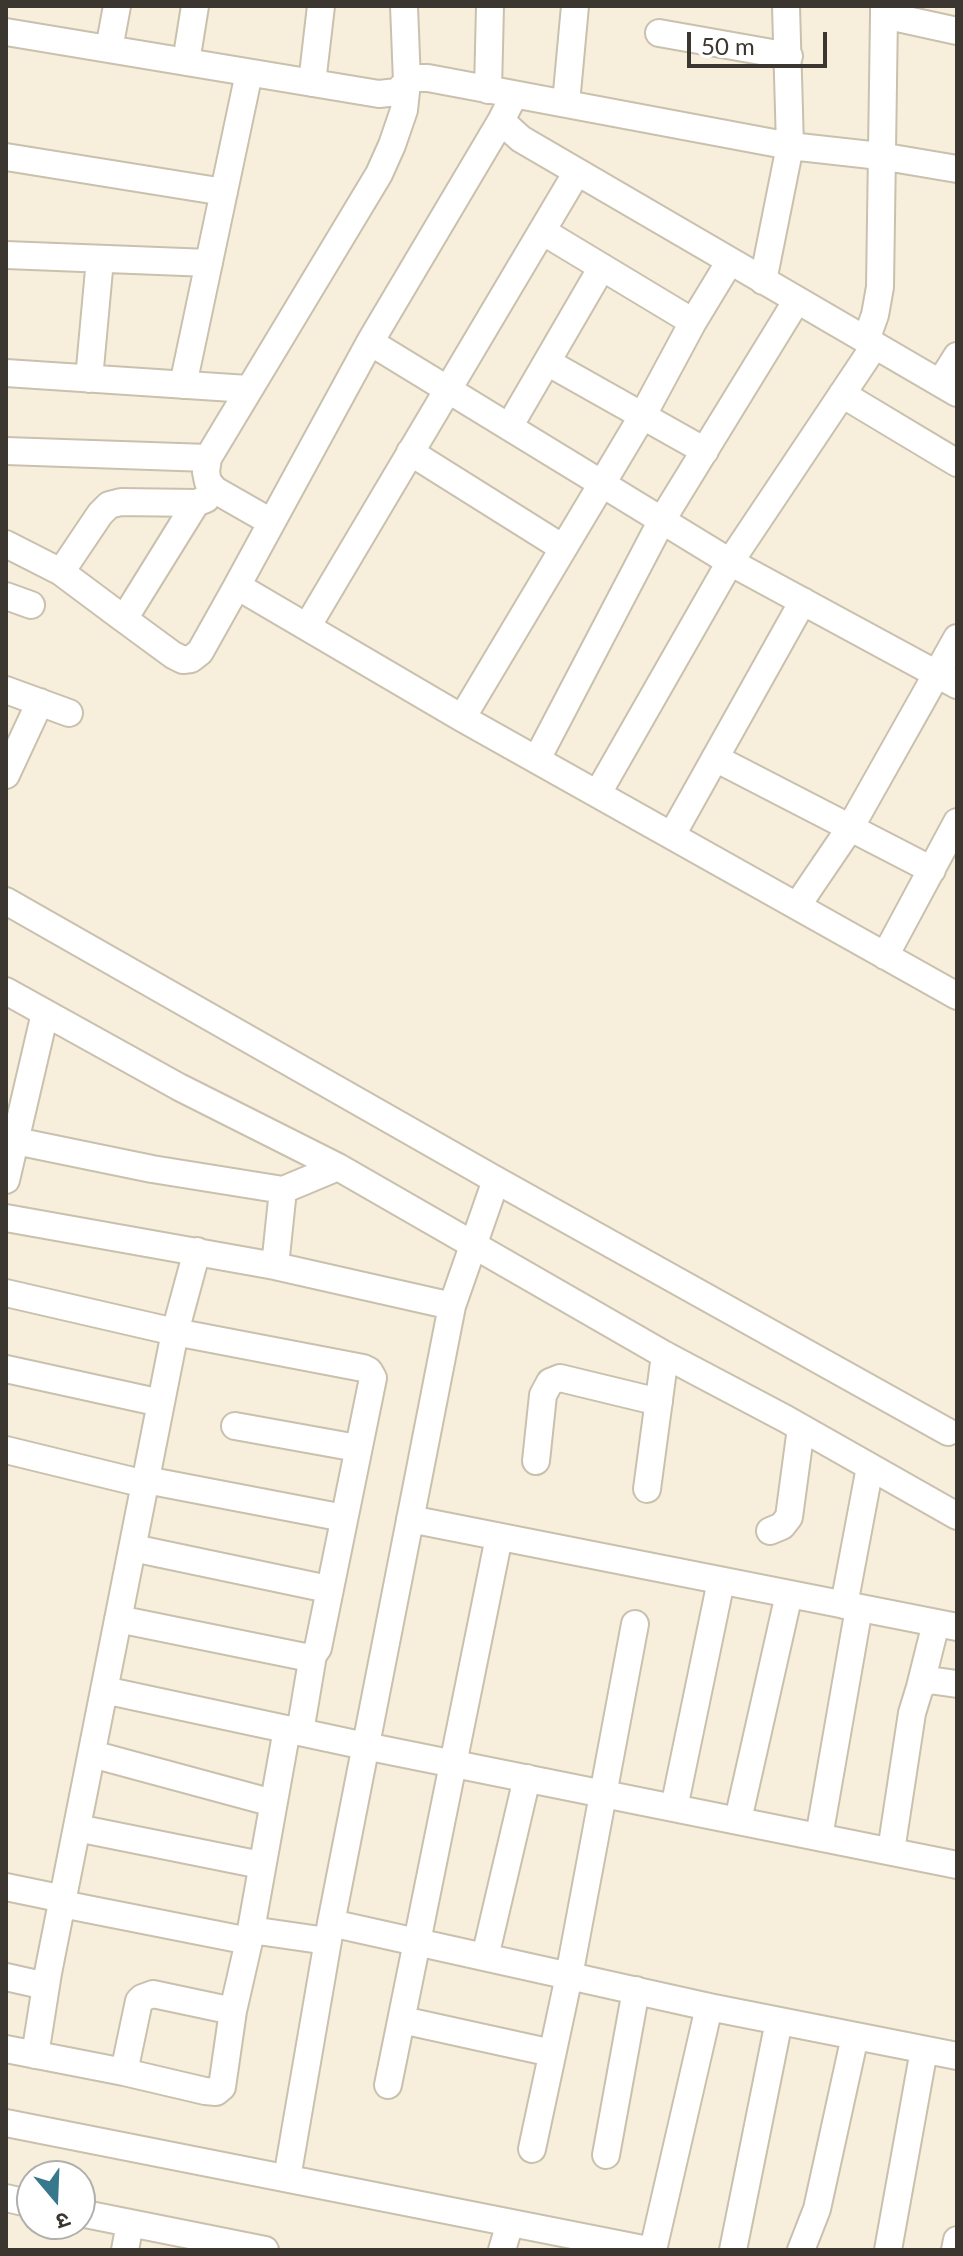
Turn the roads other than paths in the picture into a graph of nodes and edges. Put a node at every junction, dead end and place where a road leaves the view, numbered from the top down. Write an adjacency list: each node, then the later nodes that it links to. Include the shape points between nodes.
1 (117, 6): 12 (street)
2 (195, 6): 14 (street)
3 (321, 6): 17 (street)
4 (404, 6): 16 (street)
5 (490, 6): 18 (street)
6 (575, 6): 20 (street)
7 (786, 6): 13 (street)
8 (884, 10): 9 (street); 23 (street)
9 (957, 31)
10 (6, 32): 12 (street)
11 (659, 33): 13 (street)
12 (109, 49): 14 (street)
13 (789, 56): 22 (street)
14 (186, 62): 15 (street)
15 (249, 73): 17 (street); 27 (street)
16 (407, 82): 17 (street, via 390,95); 18 (street, via 428,78); 45 (street, via 404,110 379,174)
17 (312, 83)
18 (488, 90): 19 (street)
19 (514, 95): 20 (street); 21 (street)
20 (566, 103): 22 (street)
21 (501, 121): 26 (street); 37 (street)
22 (790, 146): 23 (street); 34 (street)
23 (880, 156): 25 (street); 38 (street, via 880,287)
24 (6, 157): 27 (street)
25 (957, 169)
26 (577, 172): 28 (street); 31 (street)
27 (224, 192): 32 (street)
28 (542, 231): 33 (street); 46 (street)
29 (6, 255): 30 (street)
30 (100, 259): 32 (street); 42 (street)
31 (730, 261): 34 (street); 36 (street)
32 (209, 263): 43 (street)
33 (602, 267): 36 (street); 40 (street)
34 (763, 281): 35 (street)
35 (797, 300): 38 (street); 51 (street)
36 (693, 322): 48 (street)
37 (370, 342): 46 (street); 58 (street)
38 (870, 343): 44 (street); 47 (street)
39 (957, 356): 44 (street)
40 (547, 362): 48 (street); 49 (street)
41 (6, 373): 42 (street)
42 (89, 379): 43 (street)
43 (183, 385): 45 (street)
44 (949, 388)
45 (248, 389): 53 (street)
46 (448, 389): 49 (street); 52 (street)
47 (842, 394): 54 (street); 61 (street)
48 (643, 415): 51 (street); 55 (street)
49 (509, 427): 55 (street)
50 (6, 451): 53 (street)
51 (705, 451): 57 (street)
52 (410, 452): 60 (street); 68 (street)
53 (208, 458): 56 (street)
54 (957, 463)
55 (602, 483): 57 (street); 60 (street)
56 (205, 496): 58 (street); 62 (street, via 109,505); 67 (street)
57 (662, 520): 61 (street); 76 (street)
58 (271, 522): 63 (street)
59 (6, 544): 62 (street)
60 (563, 548): 74 (street)
61 (730, 562): 65 (street); 78 (street)
62 (61, 572): 67 (street)
63 (237, 586): 67 (street, via 191,659 173,655); 68 (street)
64 (6, 596): 66 (street)
65 (803, 601): 70 (street); 75 (street)
66 (31, 605)
67 (124, 619)
68 (307, 627): 74 (street)
69 (957, 638): 70 (street)
70 (947, 680): 80 (street)
71 (6, 690): 72 (street)
72 (40, 702): 73 (street); 77 (street)
73 (69, 713)
74 (462, 718): 76 (street)
75 (715, 758): 80 (street); 81 (street)
76 (537, 759): 78 (street)
77 (6, 775)
78 (598, 793): 81 (street)
79 (957, 822): 82 (street)
80 (850, 828): 82 (street); 84 (street)
81 (672, 835): 84 (street)
82 (932, 870): 85 (street)
83 (6, 901): 92 (street)
84 (797, 906): 85 (street)
85 (885, 956): 86 (street)
86 (954, 989)
87 (6, 991): 88 (street)
88 (45, 1013): 89 (street); 90 (street)
89 (11, 1140): 91 (street); 93 (street)
90 (338, 1167): 93 (street); 95 (street)
91 (6, 1180)
92 (496, 1180): 95 (street); 107 (street)
93 (283, 1190): 97 (street)
94 (6, 1218): 96 (street)
95 (474, 1243): 99 (street); 101 (street)
96 (197, 1251): 97 (street); 100 (street)
97 (275, 1266): 99 (street)
98 (6, 1293): 100 (street)
99 (452, 1306): 116 (street)
100 (175, 1332): 104 (street); 108 (street, via 369,1371 373,1378)
101 (665, 1355): 103 (street); 106 (street)
102 (6, 1369): 104 (street)
103 (659, 1402): 110 (street, via 560,1378 550,1382 543,1395); 113 (street)
104 (161, 1403): 112 (street)
105 (235, 1426): 108 (street)
106 (801, 1428): 111 (street); 117 (street, via 789,1517)
107 (948, 1432)
108 (357, 1448): 115 (street)
109 (6, 1450): 112 (street)
110 (536, 1461)
111 (870, 1467): 114 (street); 123 (street)
112 (146, 1482): 115 (street); 119 (street)
113 (647, 1489)
114 (957, 1516)
115 (344, 1518): 121 (street)
116 (410, 1519): 118 (street); 132 (street)
117 (770, 1531)
118 (499, 1537): 120 (street); 134 (street)
119 (133, 1548): 121 (street); 124 (street)
120 (721, 1581): 122 (street); 138 (street)
121 (328, 1589): 127 (street)
122 (789, 1594): 123 (street); 139 (street)
123 (852, 1606): 126 (street); 141 (street)
124 (118, 1619): 127 (street); 130 (street)
125 (635, 1624): 136 (street)
126 (946, 1625): 129 (street)
127 (313, 1655): 131 (street)
128 (957, 1684): 129 (street, via 929,1680)
129 (920, 1687): 142 (street)
130 (104, 1690): 131 (street); 133 (street)
131 (294, 1730): 132 (street); 137 (street)
132 (365, 1746): 134 (street); 147 (street)
133 (92, 1754): 137 (street); 140 (street)
134 (453, 1763): 135 (street); 149 (street)
135 (527, 1778): 136 (street); 150 (street)
136 (602, 1793): 138 (street); 151 (street)
137 (273, 1803): 143 (street)
138 (674, 1808): 139 (street)
139 (738, 1820): 141 (street)
140 (77, 1828): 143 (street); 146 (street)
141 (819, 1837): 142 (street)
142 (891, 1851): 144 (street)
143 (261, 1865): 148 (street)
144 (957, 1865)
145 (6, 1887): 146 (street)
146 (63, 1901): 148 (street); 153 (street)
147 (329, 1932): 148 (street); 149 (street); 170 (street)
148 (250, 1935): 156 (street)
149 (417, 1942): 150 (street); 157 (street)
150 (485, 1957): 151 (street)
151 (569, 1976): 154 (street); 162 (street)
152 (6, 1977): 153 (street)
153 (46, 1986): 163 (street)
154 (636, 1990): 155 (street); 169 (street)
155 (709, 2007): 158 (street); 178 (street)
156 (233, 2011): 165 (street, via 153,1994 142,1998); 165 (street, via 222,2087 216,2092)
157 (402, 2020): 162 (street); 166 (street)
158 (779, 2021): 159 (street); 179 (street)
159 (855, 2036): 161 (street); 180 (street, via 817,2209)
160 (6, 2049): 163 (street)
161 (924, 2050): 164 (street); 181 (street)
162 (552, 2053): 168 (street)
163 (35, 2055): 165 (street)
164 (957, 2056)
165 (124, 2072)
166 (388, 2085)
167 (6, 2123): 170 (street)
168 (532, 2149)
169 (606, 2155)
170 (287, 2178): 173 (street)
171 (96, 2216): 172 (street)
172 (130, 2223): 175 (street); 176 (street)
173 (510, 2223): 177 (street); 178 (street)
174 (957, 2240): 182 (street)
175 (125, 2250)
176 (265, 2250)
177 (502, 2250)
178 (650, 2250)
179 (733, 2250)
180 (801, 2250)
181 (888, 2250)
182 (955, 2250)

